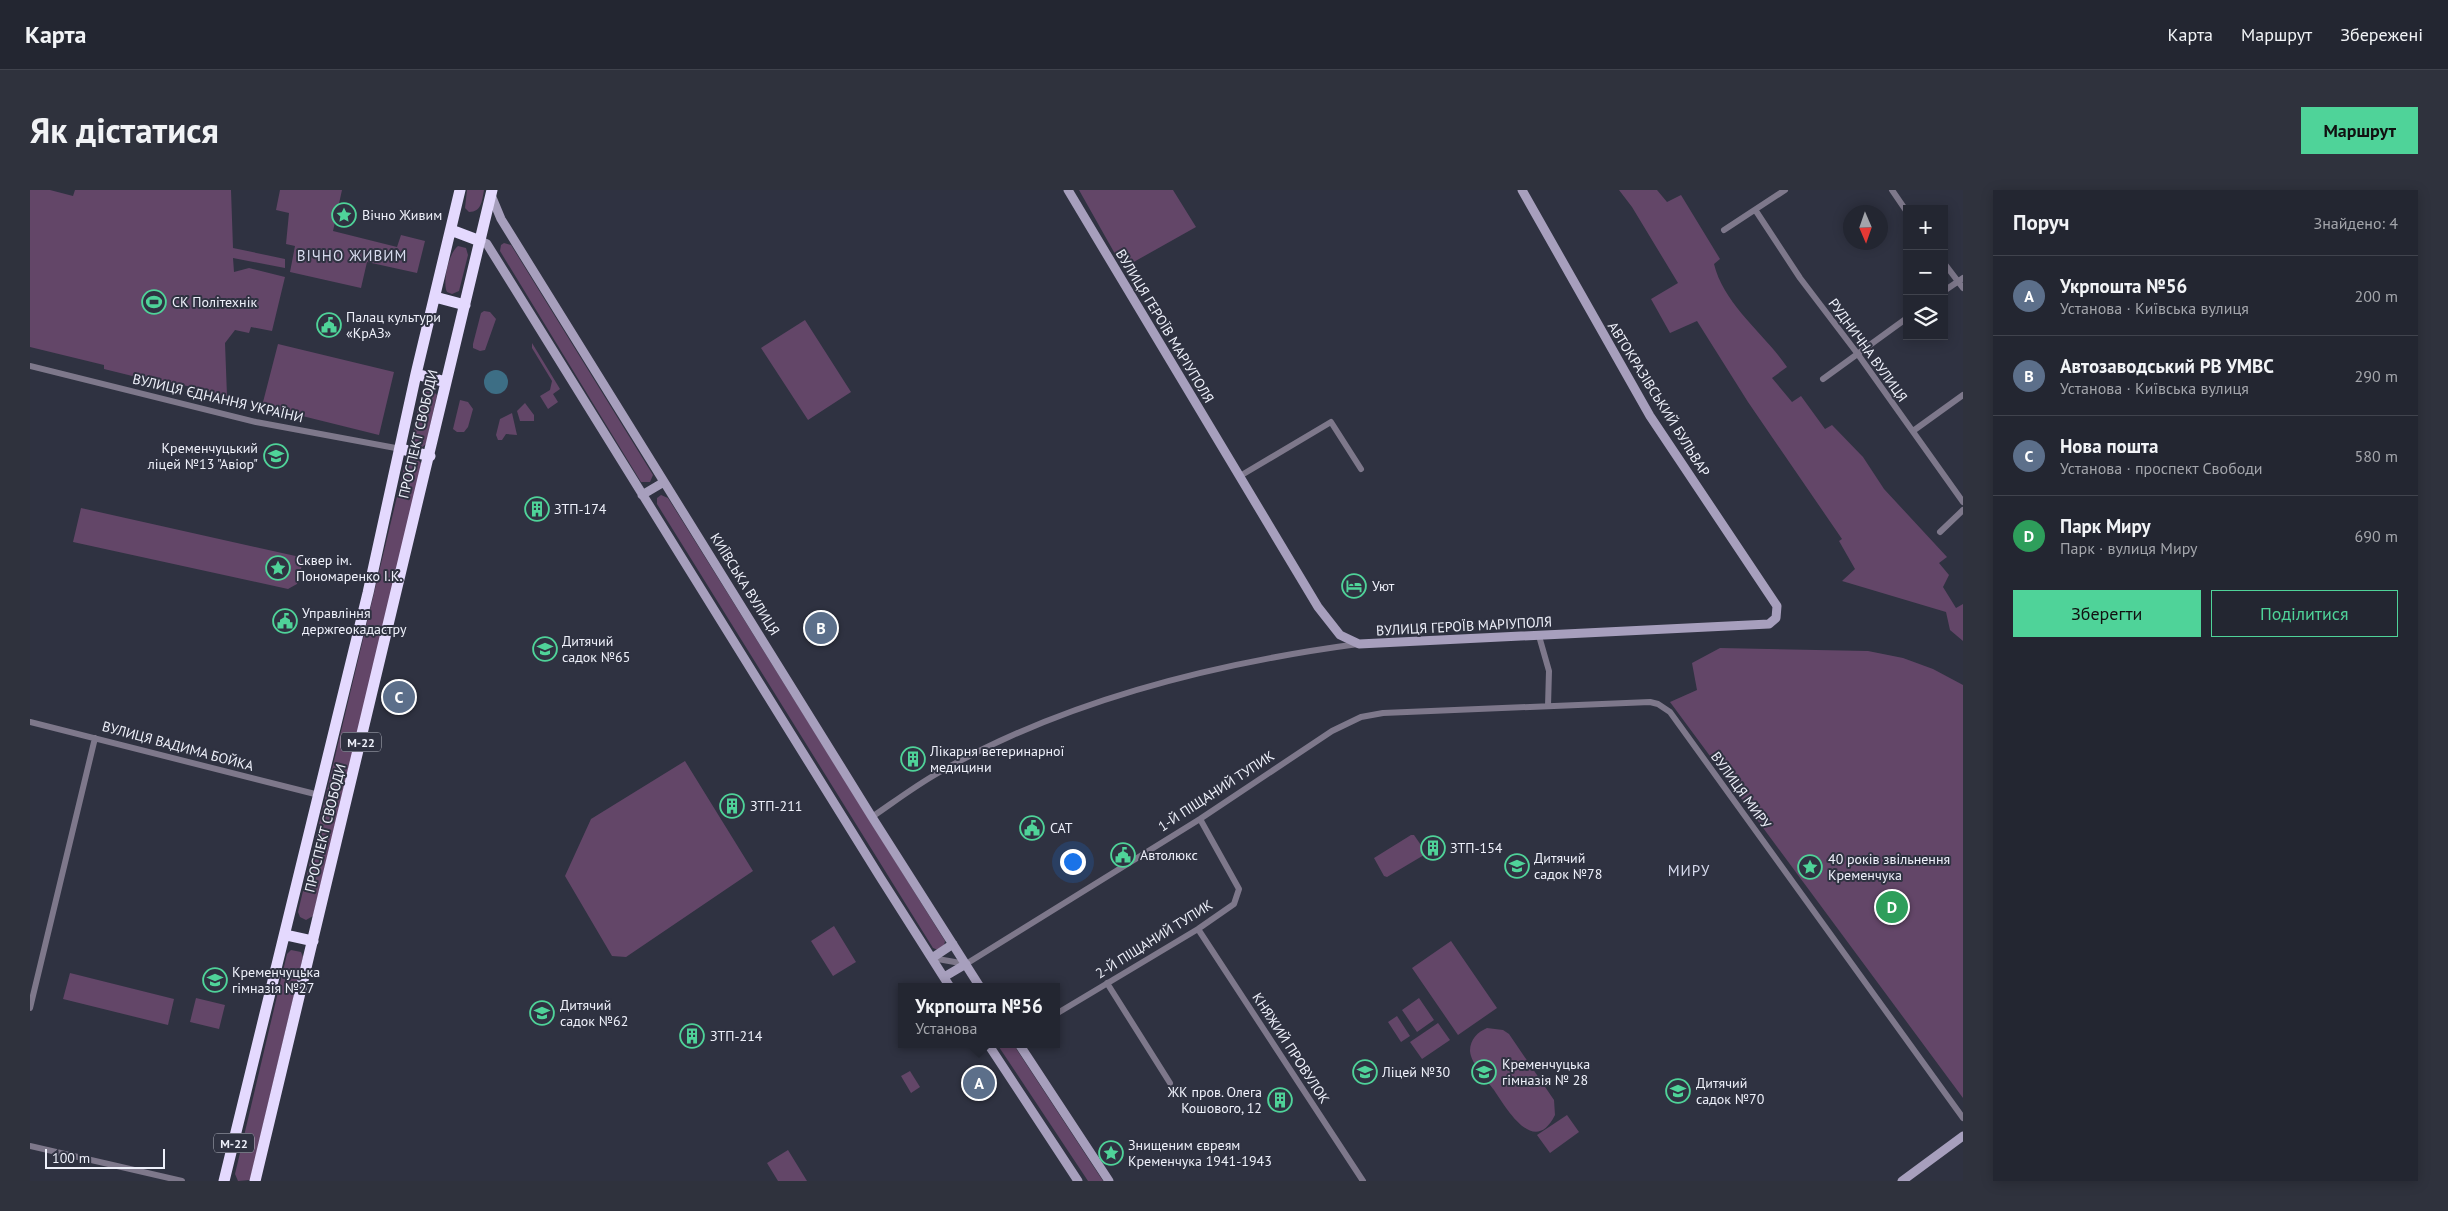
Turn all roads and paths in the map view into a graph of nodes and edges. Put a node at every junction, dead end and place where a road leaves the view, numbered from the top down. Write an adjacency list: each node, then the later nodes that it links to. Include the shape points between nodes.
1 (460, 190): 9 (highway, ПРОСПЕКТ СВОБОДИ / М-22)
2 (1068, 190): 29 (main road, ВУЛИЦЯ ГЕРОЇВ МАРІУПОЛЯ)
3 (1522, 190): 35 (main road, АВТОКРАЗІВСЬКИЙ БУЛЬВАР, via 1650,416 1777,606)
4 (1785, 190): 8 (street)
5 (1892, 190): 7 (street)
6 (491, 192): 11 (highway, ПРОСПЕКТ СВОБОДИ / М-22); 30 (main road, КИЇВСЬКА ВУЛИЦЯ, via 501,219)
7 (1903, 206)
8 (1756, 211): 10 (street); 19 (street, РУДНИЧНА ВУЛИЦЯ, via 1800,278)
9 (451, 230): 11 (highway); 16 (highway, ПРОСПЕКТ СВОБОДИ / М-22)
10 (1724, 230)
11 (480, 241): 17 (highway, ПРОСПЕКТ СВОБОДИ / М-22); 31 (main road, via 486,244)
12 (1948, 267): 13 (street)
13 (1961, 280): 14 (street); 15 (street)
14 (1948, 288)
15 (1963, 288)
16 (434, 297): 17 (highway); 21 (highway, ПРОСПЕКТ СВОБОДИ / М-22)
17 (465, 305): 23 (highway, ПРОСПЕКТ СВОБОДИ / М-22)
18 (1903, 321): 19 (street)
19 (1857, 353): 22 (street); 25 (street, РУДНИЧНА ВУЛИЦЯ)
20 (30, 366): 26 (street, ВУЛИЦЯ ЄДНАННЯ УКРАЇНИ, via 256,422)
21 (416, 374): 23 (highway); 26 (highway, ПРОСПЕКТ СВОБОДИ / М-22)
22 (1823, 379)
23 (446, 382): 27 (highway, ПРОСПЕКТ СВОБОДИ / М-22)
24 (1963, 395): 25 (street)
25 (1913, 431): 32 (street, РУДНИЧНА ВУЛИЦЯ)
26 (401, 449): 27 (highway); 42 (highway, ПРОСПЕКТ СВОБОДИ / М-22)
27 (430, 456): 47 (highway, ПРОСПЕКТ СВОБОДИ / М-22, via 379,655)
28 (1361, 469): 29 (street, via 1331,422)
29 (1240, 476): 37 (main road, ВУЛИЦЯ ГЕРОЇВ МАРІУПОЛЯ, via 1330,625 1340,635)
30 (664, 482): 31 (main road); 43 (main road, КИЇВСЬКА ВУЛИЦЯ)
31 (642, 495): 49 (main road)
32 (1963, 502)
33 (1963, 510): 34 (street)
34 (1940, 532)
35 (1776, 618): 36 (main road, ВУЛИЦЯ ГЕРОЇВ МАРІУПОЛЯ, via 1761,626)
36 (1539, 636): 37 (main road, ВУЛИЦЯ ГЕРОЇВ МАРІУПОЛЯ); 38 (street, via 1549,671)
37 (1359, 644): 43 (street, via 1264,661 1104,699 960,761)
38 (1548, 706): 39 (street, ВУЛИЦЯ МИРУ); 60 (street, ВУЛИЦЯ МИРУ, via 1650,702 1670,712)
39 (1383, 713): 44 (street, 1-Й ПІЩАНИЙ ТУПИК, via 1361,717 1332,731)
40 (30, 722): 41 (street, ВУЛИЦЯ ВАДИМА БОЙКА)
41 (96, 738): 42 (street, ВУЛИЦЯ ВАДИМА БОЙКА); 55 (street)
42 (318, 795): 46 (highway, ПРОСПЕКТ СВОБОДИ / М-22)
43 (872, 817): 48 (main road, КИЇВСЬКА ВУЛИЦЯ)
44 (1200, 819): 45 (street, 2-Й ПІЩАНИЙ ТУПИК, via 1239,889 1234,904); 50 (street, 1-Й ПІЩАНИЙ ТУПИК)
45 (1198, 929): 54 (street, 2-Й ПІЩАНИЙ ТУПИК); 68 (street, КНЯЖИЙ ПРОВУЛОК)
46 (286, 935): 47 (highway); 64 (highway, ПРОСПЕКТ СВОБОДИ / М-22)
47 (313, 941): 65 (highway, ПРОСПЕКТ СВОБОДИ / М-22)
48 (954, 944): 49 (main road); 50 (main road, КИЇВСЬКА ВУЛИЦЯ)
49 (932, 958): 50 (street); 51 (main road)
50 (966, 964): 51 (main road); 53 (main road, КИЇВСЬКА ВУЛИЦЯ)
51 (944, 978): 52 (main road)
52 (947, 983)
53 (978, 983)
54 (1107, 983): 56 (street, 2-Й ПІЩАНИЙ ТУПИК); 59 (street)
55 (30, 1008)
56 (1060, 1012)
57 (991, 1048): 66 (main road)
58 (1022, 1048): 67 (main road)
59 (1170, 1083)
60 (1963, 1118)
61 (1963, 1136): 69 (main road)
62 (30, 1146): 63 (street)
63 (182, 1181)
64 (224, 1181)
65 (255, 1181)
66 (1078, 1181)
67 (1110, 1181)
68 (1363, 1181)
69 (1902, 1181)

